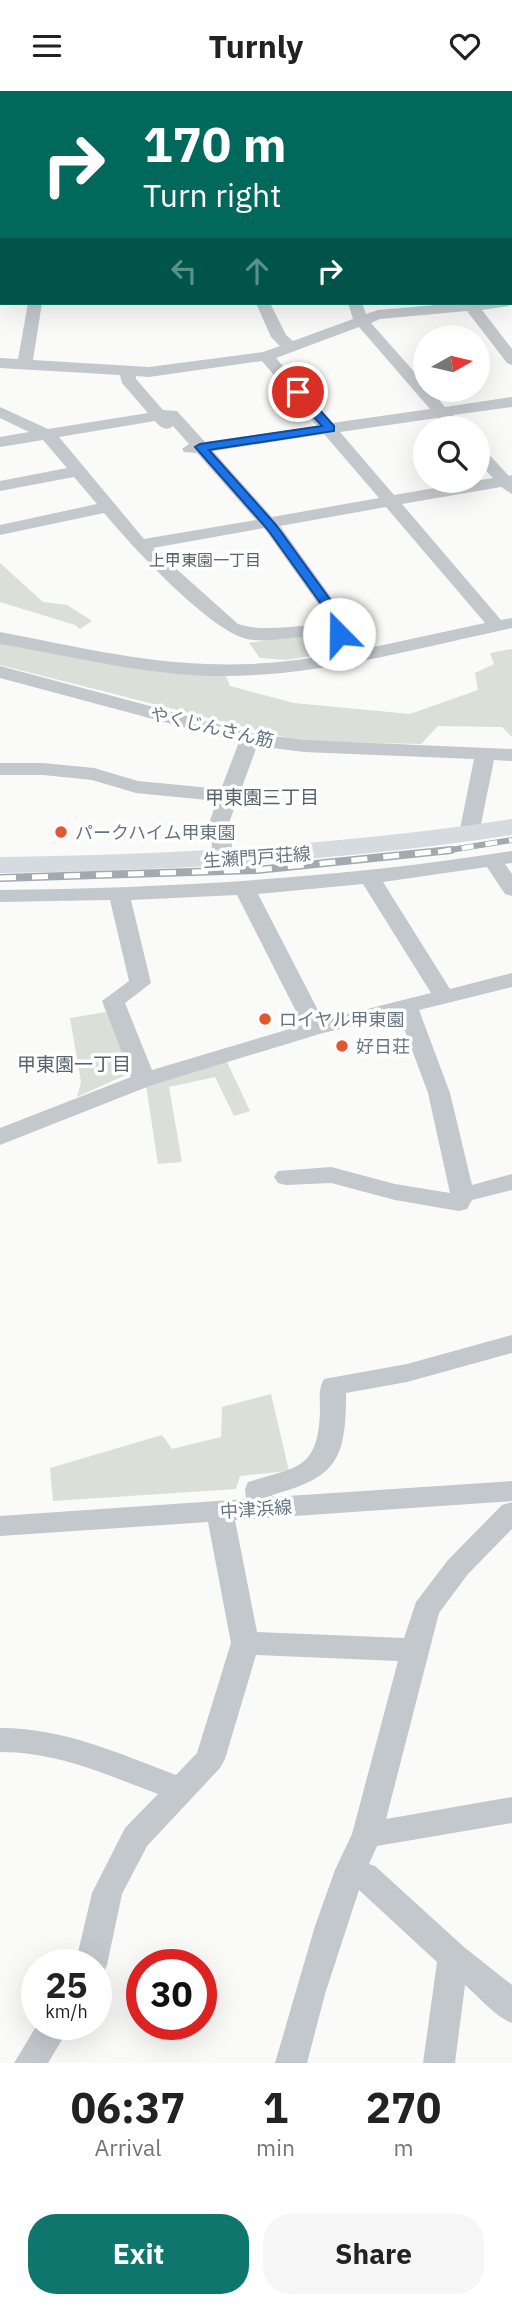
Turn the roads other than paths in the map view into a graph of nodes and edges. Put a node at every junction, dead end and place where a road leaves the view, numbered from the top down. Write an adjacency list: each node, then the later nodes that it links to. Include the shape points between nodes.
1 (35, 305): 10 (street)
2 (264, 305): 6 (street, via 279,337)
3 (356, 305): 5 (street)
4 (470, 305): 5 (street); 8 (street)
5 (360, 319): 6 (street); 13 (street)
6 (289, 346): 7 (street)
7 (266, 356): 11 (street, via 149,373); 17 (street)
8 (512, 360)
9 (0, 363): 10 (street)
10 (24, 363): 11 (street)
11 (128, 371): 15 (street, via 128,380)
12 (512, 402): 13 (street)
13 (440, 411): 16 (street); 17 (street)
14 (0, 412): 18 (street)
15 (159, 416): 18 (street); 20 (street, via 171,414)
16 (444, 416)
17 (330, 428): 20 (street); 25 (street)
18 (49, 436): 19 (street); 22 (street)
19 (0, 442)
20 (194, 448): 27 (street)
21 (490, 464): 23 (street)
22 (79, 471): 24 (street); 26 (street)
23 (510, 485): 25 (street)
24 (0, 487)
25 (393, 504): 27 (street); 30 (street)
26 (109, 507): 28 (street); 29 (street)
27 (263, 526): 29 (street); 31 (street, via 340,622)
28 (0, 530)
29 (143, 547): 31 (street, via 232,628 253,635 310,629)
30 (505, 624): 33 (street)
31 (339, 634): 33 (street)
32 (0, 638): 33 (street, via 212,670 299,665)
33 (354, 655)
34 (0, 672): 35 (street, やくじんさん筋)
35 (250, 739): 36 (street, やくじんさん筋, via 303,746); 39 (street)
36 (485, 754): 37 (street, やくじんさん筋); 41 (street)
37 (512, 755)
38 (0, 769): 39 (street, via 94,774 136,787)
39 (228, 796): 43 (street, via 220,820)
40 (512, 827): 41 (main road, 生瀬門戸荘線)
41 (469, 834): 43 (main road, 生瀬門戸荘線)
42 (503, 859): 45 (street); 47 (street)
43 (223, 861): 44 (main road, 生瀬門戸荘線)
44 (0, 865)
45 (369, 877): 46 (street); 51 (street)
46 (245, 889): 48 (street); 53 (street)
47 (512, 890)
48 (119, 895): 49 (street); 54 (street, via 141,983 113,1001)
49 (0, 896)
50 (512, 980): 51 (street)
51 (443, 995): 52 (street)
52 (405, 1005): 53 (street); 58 (street, via 439,1093)
53 (316, 1028): 54 (street)
54 (144, 1080): 55 (street)
55 (0, 1136)
56 (286, 1177): 58 (street, via 331,1175 459,1203)
57 (512, 1182): 58 (street)
58 (461, 1195)
59 (512, 1344): 61 (street, via 407,1373 333,1386 332,1434 319,1465 258,1489)
60 (512, 1491): 61 (street, 中津浜線)
61 (261, 1508): 62 (street, 中津浜線)
62 (220, 1511): 64 (street, 中津浜線); 65 (street)
63 (512, 1512): 66 (street, via 458,1567 426,1610)
64 (0, 1526)
65 (245, 1643): 66 (street); 68 (street, via 210,1759)
66 (415, 1650): 70 (street)
67 (0, 1740): 68 (street, via 23,1738 64,1747)
68 (179, 1789): 72 (street, via 135,1837 107,1893)
69 (512, 1809): 70 (street)
70 (367, 1835): 71 (street)
71 (350, 1870): 73 (street, via 363,1875); 77 (street)
72 (95, 1949)
73 (453, 1957): 74 (street); 78 (street)
74 (512, 2009)
75 (45, 2040): 76 (street)
76 (30, 2063)
77 (291, 2063)
78 (439, 2063)

